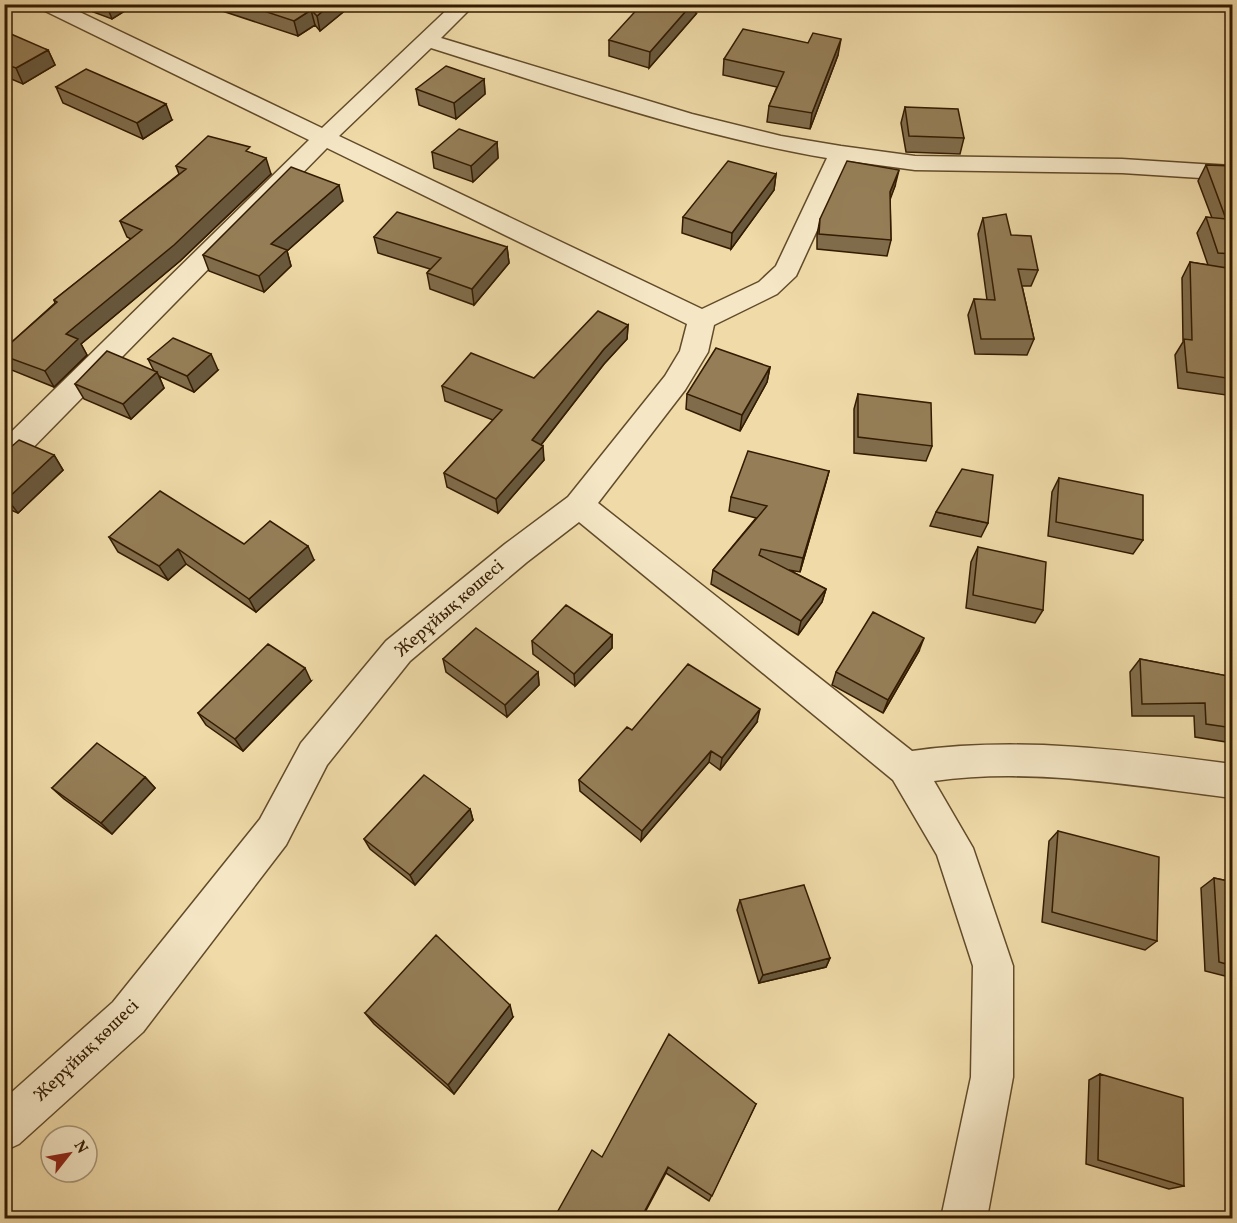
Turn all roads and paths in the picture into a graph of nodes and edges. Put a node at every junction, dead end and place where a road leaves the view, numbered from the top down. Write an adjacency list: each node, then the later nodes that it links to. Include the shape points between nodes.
1 (46, 4): 4 (street)
2 (465, 4): 3 (street)
3 (426, 40): 4 (street); 5 (street, via 684,119)
4 (324, 138): 7 (street); 8 (street)
5 (841, 153): 6 (street, via 915,163); 7 (street, via 787,270 768,288)
6 (1233, 172)
7 (702, 320): 9 (street, Жерұйық көшесі, via 694,352 675,383)
8 (4, 458)
9 (579, 505): 10 (street); 12 (street, Жерұйық көшесі, via 398,651 314,754 273,832 128,1017)
10 (906, 768): 11 (street, via 956,761 1056,761); 13 (street, via 954,848 993,966 992,1077)
11 (1233, 781)
12 (4, 1129)
13 (964, 1218)

